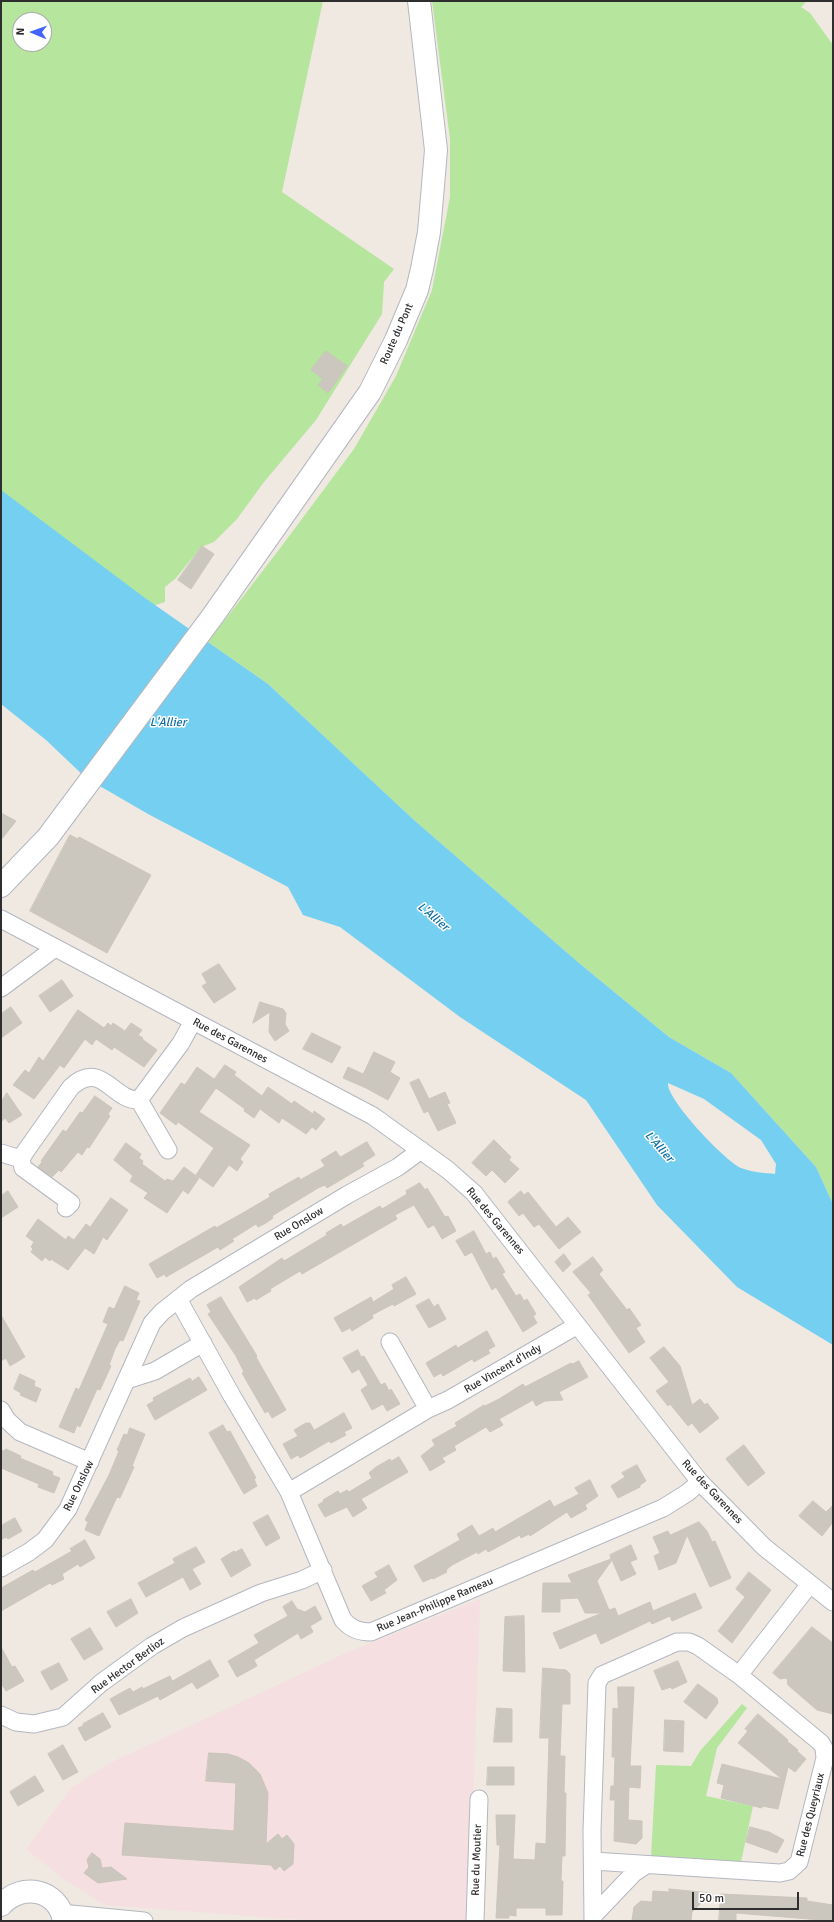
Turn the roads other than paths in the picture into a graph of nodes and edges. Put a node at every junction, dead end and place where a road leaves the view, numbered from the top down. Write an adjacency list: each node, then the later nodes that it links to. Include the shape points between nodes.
1 (419, 1): 2 (main road, Route du Pont, via 436,150 429,232 416,290 396,340 370,392 212,617)
2 (48, 838): 3 (main road, via 20,864); 4 (main road)
3 (1, 876)
4 (1, 886)
5 (1, 919): 6 (street, Rue des Garennes)
6 (55, 948): 7 (street); 8 (street, Rue des Garennes)
7 (1, 988)
8 (193, 1021): 9 (street, via 181,1043); 11 (street, Rue des Garennes, via 373,1116)
9 (139, 1100): 10 (street); 13 (street, via 132,1100 94,1077 78,1081 71,1087)
10 (168, 1150)
11 (420, 1150): 15 (street, Rue Onslow, via 398,1167 347,1195); 16 (street, Rue des Garennes, via 474,1193)
12 (1, 1153): 13 (street)
13 (21, 1159): 14 (street, via 23,1168 71,1202)
14 (66, 1208)
15 (178, 1299): 18 (street); 19 (street, Rue Onslow, via 152,1323)
16 (576, 1326): 20 (street, Rue Vincent d'Indy); 23 (street, Rue des Garennes)
17 (390, 1342): 20 (street)
18 (203, 1343): 19 (street, via 155,1371); 24 (street, Rue Jean-Philippe Rameau)
19 (127, 1380): 22 (street, Rue Onslow)
20 (428, 1409): 24 (street, Rue Vincent d'Indy)
21 (1, 1410): 22 (street, via 6,1420 20,1432)
22 (90, 1462): 25 (street, Rue Onslow, via 57,1526 45,1540 29,1552)
23 (700, 1482): 26 (street, Rue Jean-Philippe Rameau, via 663,1508 371,1632 361,1632 349,1627 343,1620); 27 (street, Rue des Garennes, via 764,1547)
24 (289, 1492): 26 (street, Rue Jean-Philippe Rameau)
25 (1, 1568)
26 (323, 1570): 30 (street, Rue Hector Berlioz, via 302,1580 260,1593 183,1628 152,1646 101,1683 63,1717 34,1724 16,1722)
27 (810, 1584): 28 (street, Rue des Garennes); 29 (street)
28 (833, 1602)
29 (739, 1675): 32 (street, Rue des Queyriaux, via 689,1642 677,1642 602,1675 597,1683); 33 (street, Rue des Queyriaux, via 824,1748 825,1758 799,1862 789,1871 780,1873)
30 (1, 1715)
31 (479, 1800): 40 (street, Rue du Moutier)
32 (593, 1861): 33 (street, Rue des Queyriaux); 38 (street, Rue des Queyriaux)
33 (646, 1865): 38 (street, Rue des Queyriaux, via 634,1873)
34 (1, 1883): 35 (main road)
35 (22, 1891): 36 (main road, via 6,1899); 37 (main road, via 38,1892 52,1899)
36 (1, 1905)
37 (64, 1918): 39 (street, via 71,1914)
38 (593, 1919)
39 (144, 1921)
40 (475, 1921)

